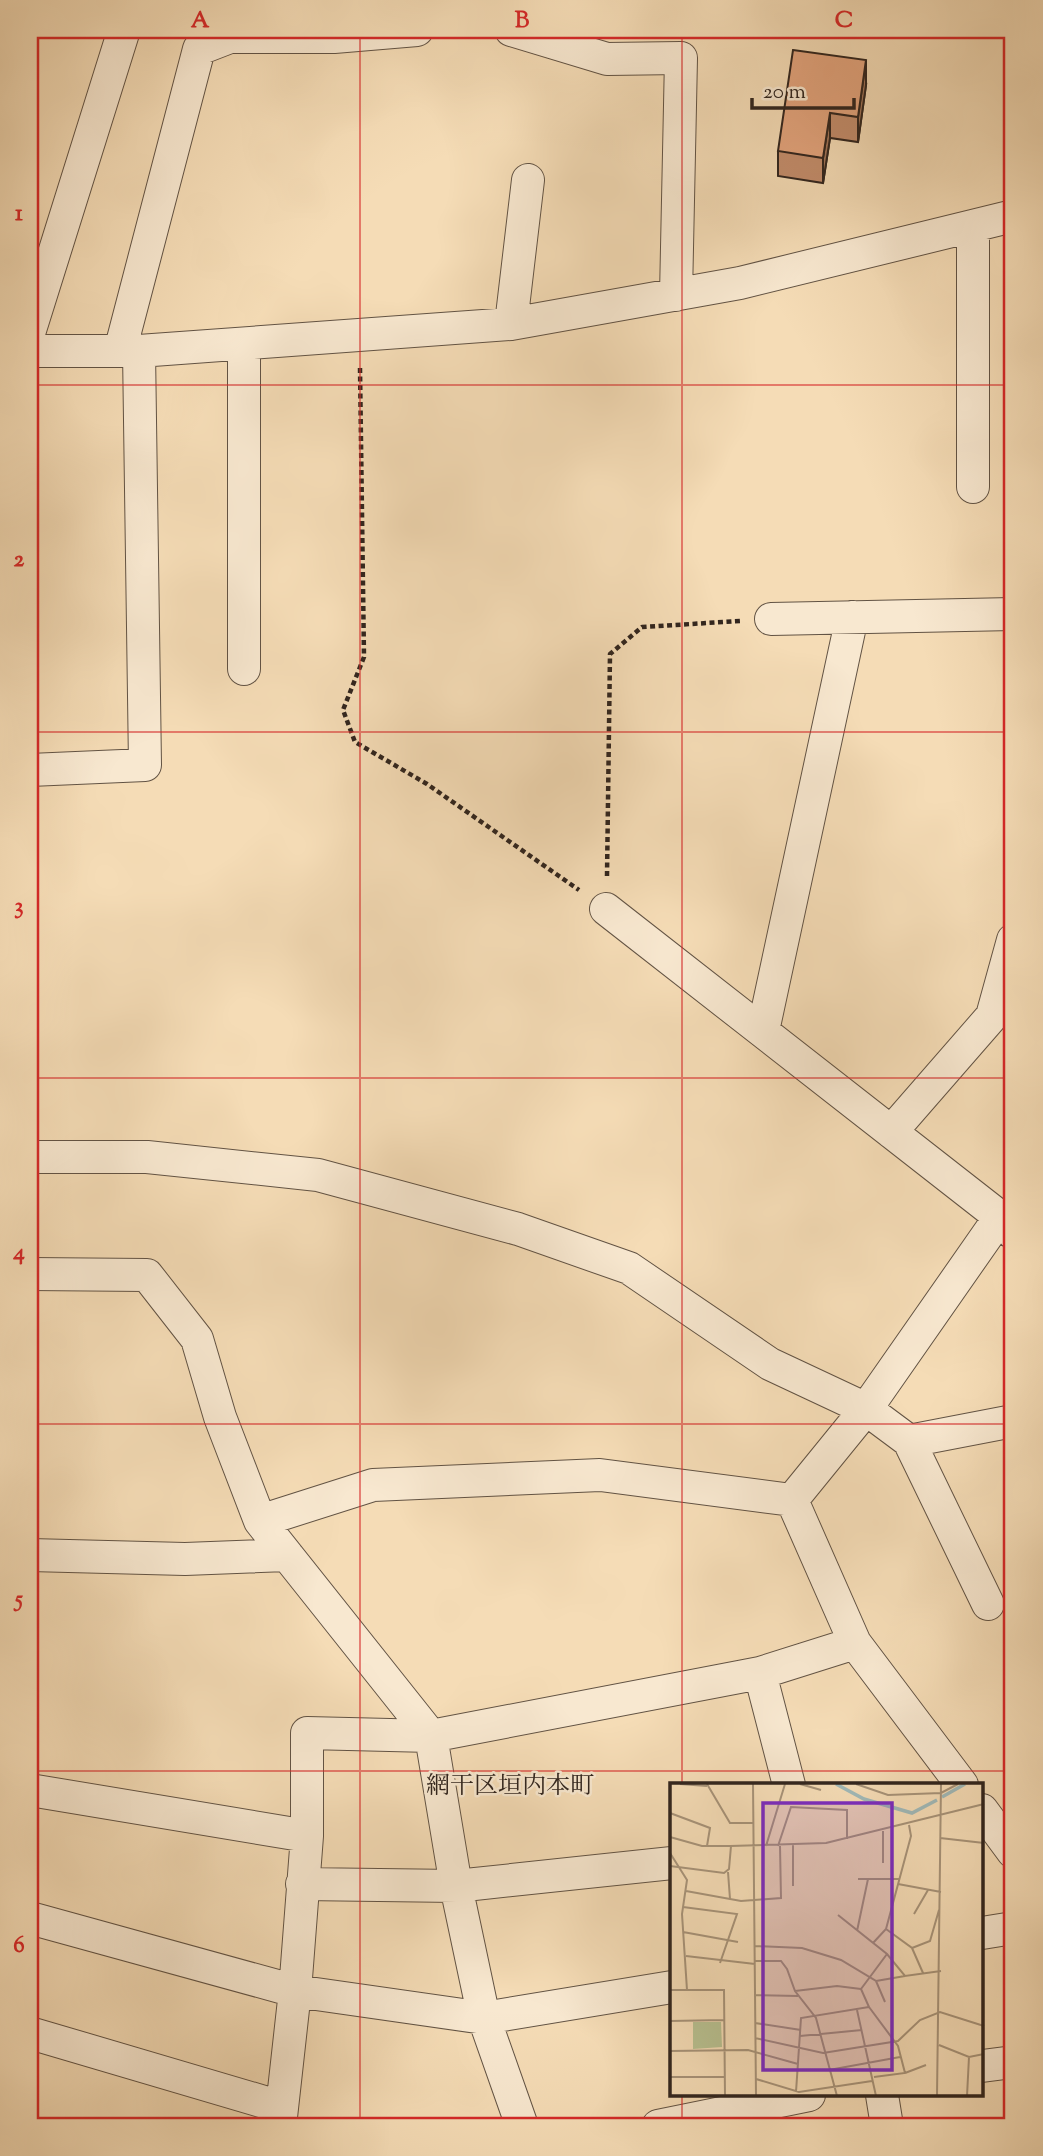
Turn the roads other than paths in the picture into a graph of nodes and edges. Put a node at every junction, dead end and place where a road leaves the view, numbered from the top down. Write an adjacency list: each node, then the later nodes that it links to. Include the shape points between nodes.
1 (124, 30): 10 (street)
2 (417, 30): 4 (street)
3 (511, 30): 8 (street, via 607,59 681,58)
4 (335, 34): 13 (street, via 230,37 199,49)
5 (528, 180): 9 (street)
6 (1013, 216): 7 (street)
7 (973, 226): 8 (street, via 740,284); 14 (street)
8 (676, 295): 9 (street)
9 (511, 324): 11 (street)
10 (30, 330)
11 (244, 344): 13 (street); 18 (street)
12 (30, 351): 13 (street)
13 (129, 351): 19 (street, via 145,765)
14 (973, 487)
15 (1013, 614): 16 (street)
16 (852, 617): 17 (street); 23 (street)
17 (771, 619)
18 (244, 669)
19 (30, 769)
20 (606, 909): 23 (street)
21 (1013, 940): 22 (street)
22 (1003, 1024): 24 (street)
23 (763, 1031): 24 (street)
24 (891, 1132): 26 (street)
25 (30, 1157): 28 (street, via 148,1157 318,1175 518,1229 629,1268 770,1364)
26 (1007, 1225): 28 (street)
27 (30, 1274): 32 (street, via 148,1275 197,1339 220,1417)
28 (866, 1409): 30 (street); 31 (street)
29 (1013, 1421): 30 (street)
30 (909, 1441): 35 (street)
31 (792, 1500): 32 (street, via 587,1475 373,1485); 36 (street)
32 (260, 1521): 34 (street)
33 (30, 1555): 34 (street, via 185,1559)
34 (287, 1555): 38 (street)
35 (988, 1604)
36 (855, 1643): 37 (street); 40 (street)
37 (760, 1672): 38 (street); 39 (street)
38 (431, 1736): 43 (street, via 307,1733); 47 (street)
39 (788, 1783)
40 (960, 1783)
41 (30, 1790): 43 (street)
42 (984, 1813): 44 (street)
43 (307, 1836): 46 (street)
44 (1013, 1852)
45 (670, 1863): 47 (street)
46 (302, 1884): 47 (street); 52 (street)
47 (456, 1886): 53 (street)
48 (30, 1919): 52 (street)
49 (1013, 1928): 50 (street)
50 (984, 1933)
51 (670, 1987): 53 (street)
52 (295, 1991): 53 (street); 59 (street)
53 (484, 2018): 60 (street)
54 (30, 2033): 59 (street)
55 (1013, 2062): 56 (street)
56 (984, 2066)
57 (804, 2096): 61 (street)
58 (883, 2096): 62 (street)
59 (281, 2117)
60 (522, 2126)
61 (658, 2126)
62 (887, 2126)

